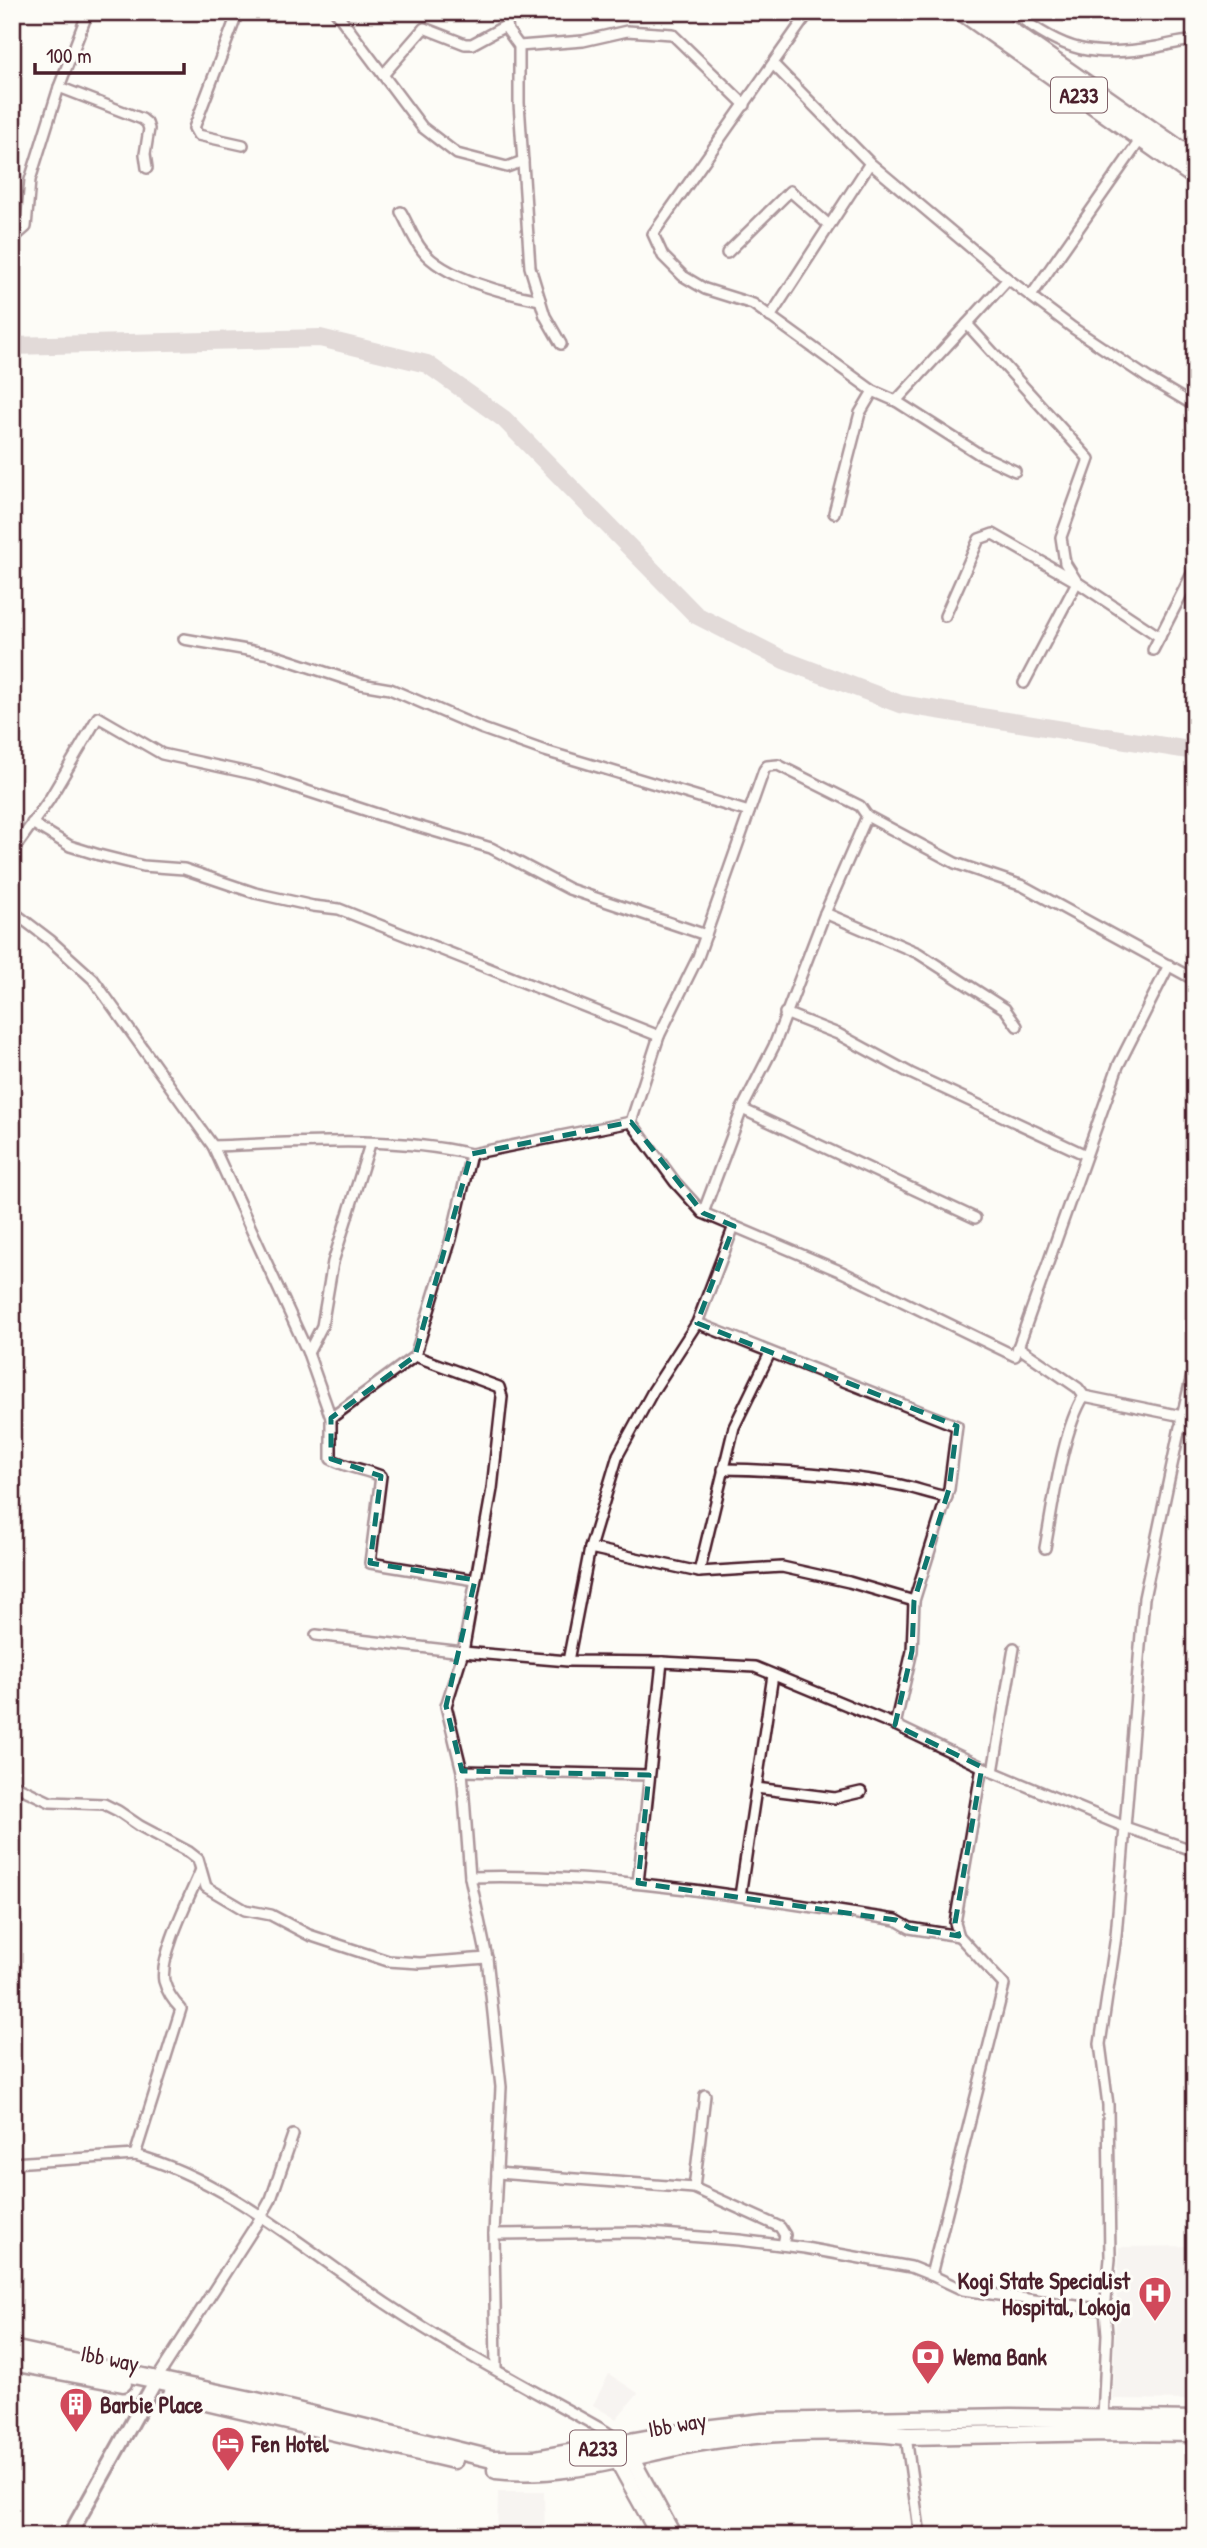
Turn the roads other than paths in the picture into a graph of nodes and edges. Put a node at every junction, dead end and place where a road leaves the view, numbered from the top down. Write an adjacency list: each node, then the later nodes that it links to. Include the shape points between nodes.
1 (88, 12): 14 (street)
2 (238, 12): 17 (street, via 194,128 198,135)
3 (336, 12): 13 (street)
4 (505, 12): 9 (street)
5 (809, 12): 12 (street)
6 (962, 12): 16 (highway, A233)
7 (984, 12): 18 (highway, A233)
8 (1013, 12): 10 (street, via 1049,38 1087,51)
9 (507, 26): 11 (street); 13 (street, via 472,44 424,28)
10 (1195, 41)
11 (519, 46): 15 (street, via 583,41 626,31 672,34); 19 (street)
12 (773, 64): 15 (street); 20 (street)
13 (383, 75): 19 (street, via 422,127 457,154 508,167)
14 (59, 87): 21 (street, via 148,123); 25 (street, via 30,180 26,227)
15 (745, 105): 30 (street, via 653,234 663,256 683,276 705,289 753,304)
16 (1141, 139): 22 (highway, A233); 28 (street)
17 (243, 145)
18 (1195, 160)
19 (523, 161): 29 (street, via 530,267)
20 (870, 163): 24 (street); 27 (street)
21 (147, 168)
22 (1195, 177)
23 (401, 212): 29 (street, via 423,252 445,268 511,295)
24 (829, 225): 26 (street, via 790,191); 30 (street)
25 (12, 235)
26 (727, 253)
27 (1008, 279): 28 (street); 31 (street)
28 (1031, 296): 35 (street)
29 (540, 300): 32 (street)
30 (770, 317): 33 (street)
31 (967, 324): 34 (street); 39 (street, via 1089,459 1061,537 1065,563)
32 (561, 344)
33 (873, 391): 34 (street); 37 (street, via 860,413)
34 (895, 401): 36 (street)
35 (1195, 406)
36 (1015, 471)
37 (834, 513)
38 (1195, 568): 41 (street)
39 (1077, 582): 40 (street, via 993,534 979,539); 41 (street); 44 (street)
40 (945, 616)
41 (1160, 636): 43 (street)
42 (184, 639): 45 (street, via 270,654 360,684 390,689 545,751)
43 (1153, 650)
44 (1024, 683)
45 (749, 812): 46 (street, via 764,770 778,765 860,806); 51 (street)
46 (867, 816): 50 (street); 52 (street, via 955,863 1023,886)
47 (32, 823): 48 (street); 51 (street, via 98,717 162,754 258,775 491,848 569,889); 56 (street, via 70,846 99,855 144,866 184,869 255,893 339,909)
48 (12, 852)
49 (12, 911): 60 (street, via 93,979)
50 (825, 913): 54 (street); 55 (street, via 918,953 1005,1009)
51 (706, 935): 56 (street)
52 (1169, 965): 53 (street); 62 (street, via 1118,1066)
53 (1195, 980)
54 (785, 1013): 57 (street); 62 (street, via 838,1034)
55 (1017, 1026)
56 (659, 1036): 58 (street)
57 (742, 1109): 63 (street); 64 (street)
58 (631, 1122): 61 (street); 63 (street)
59 (370, 1144): 60 (street); 61 (street); 68 (street, via 333,1262 322,1326)
60 (213, 1146): 68 (street)
61 (471, 1154): 70 (street)
62 (1086, 1155): 67 (street)
63 (703, 1213): 65 (street)
64 (975, 1218)
65 (734, 1226): 66 (street); 67 (street, via 842,1272 1015,1356)
66 (696, 1323): 69 (street); 79 (street, via 618,1455)
67 (1018, 1347): 72 (street)
68 (308, 1353): 74 (street)
69 (770, 1353): 77 (street, via 734,1427); 78 (street, via 957,1426)
70 (415, 1356): 74 (street); 82 (street, via 499,1387 502,1397 492,1489)
71 (1195, 1363): 73 (street)
72 (1084, 1395): 73 (street); 80 (street, via 1067,1438)
73 (1182, 1416): 75 (street)
74 (331, 1418): 82 (street, via 331,1460 381,1476 370,1563)
75 (1180, 1427): 76 (street); 98 (street, via 1144,1598)
76 (1195, 1430)
77 (723, 1469): 78 (street, via 855,1477); 81 (street)
78 (947, 1497): 83 (street)
79 (590, 1548): 81 (street); 87 (street)
80 (1045, 1548)
81 (699, 1572): 83 (street, via 782,1567)
82 (475, 1580): 86 (street)
83 (914, 1601): 90 (street, via 912,1651)
84 (316, 1635): 86 (street)
85 (1014, 1648): 93 (street)
86 (463, 1652): 87 (street); 92 (street, via 446,1706)
87 (568, 1661): 88 (street)
88 (662, 1662): 89 (street, via 755,1667); 94 (street)
89 (773, 1675): 90 (street); 96 (street)
90 (895, 1726): 91 (street)
91 (982, 1767): 93 (street); 104 (street, via 955,1923)
92 (462, 1771): 94 (street); 101 (street)
93 (993, 1772): 98 (street)
94 (649, 1775): 102 (street)
95 (12, 1784): 100 (street, via 50,1802 104,1804 189,1852 198,1859)
96 (756, 1788): 97 (street, via 835,1798); 103 (street)
97 (861, 1792)
98 (1125, 1827): 99 (street); 116 (street, via 1116,1936 1100,2044 1108,2105 1110,2259)
99 (1195, 1851)
100 (200, 1872): 105 (street, via 206,1886 245,1910 271,1915 309,1935 388,1961); 108 (street, via 171,1939 163,1979 181,2009)
101 (470, 1877): 102 (street, via 524,1875); 105 (street)
102 (638, 1883): 103 (street)
103 (740, 1896): 104 (street, via 896,1920 910,1928)
104 (959, 1936): 115 (street, via 1004,1985)
105 (487, 1958): 110 (street, via 500,2087)
106 (705, 2095): 111 (street)
107 (293, 2134): 112 (street)
108 (135, 2155): 109 (street); 112 (street, via 204,2182)
109 (12, 2163)
110 (497, 2173): 111 (street); 113 (street)
111 (694, 2188): 114 (street, via 780,2227 785,2235)
112 (261, 2217): 119 (street, via 387,2305); 120 (street)
113 (494, 2234): 114 (street, via 637,2232); 119 (street)
114 (783, 2245): 115 (street, via 911,2267)
115 (931, 2275): 116 (street, via 963,2290)
116 (1105, 2310): 121 (street)
117 (12, 2349): 120 (highway, A233)
118 (12, 2362): 120 (highway, Ibb way / A233)
119 (496, 2369): 125 (street)
120 (153, 2384): 125 (highway, Ibb way / A233, via 498,2470 535,2471); 126 (street)
121 (1103, 2418): 122 (highway, A233); 125 (highway, A233, via 763,2423 696,2430)
122 (1195, 2420)
123 (1195, 2433): 124 (highway, Ibb way / A233)
124 (906, 2436): 125 (highway, Ibb way / A233, via 872,2432 764,2434); 129 (street)
125 (617, 2447): 127 (main road); 128 (main road)
126 (69, 2536)
127 (659, 2536)
128 (674, 2536)
129 (920, 2536)

